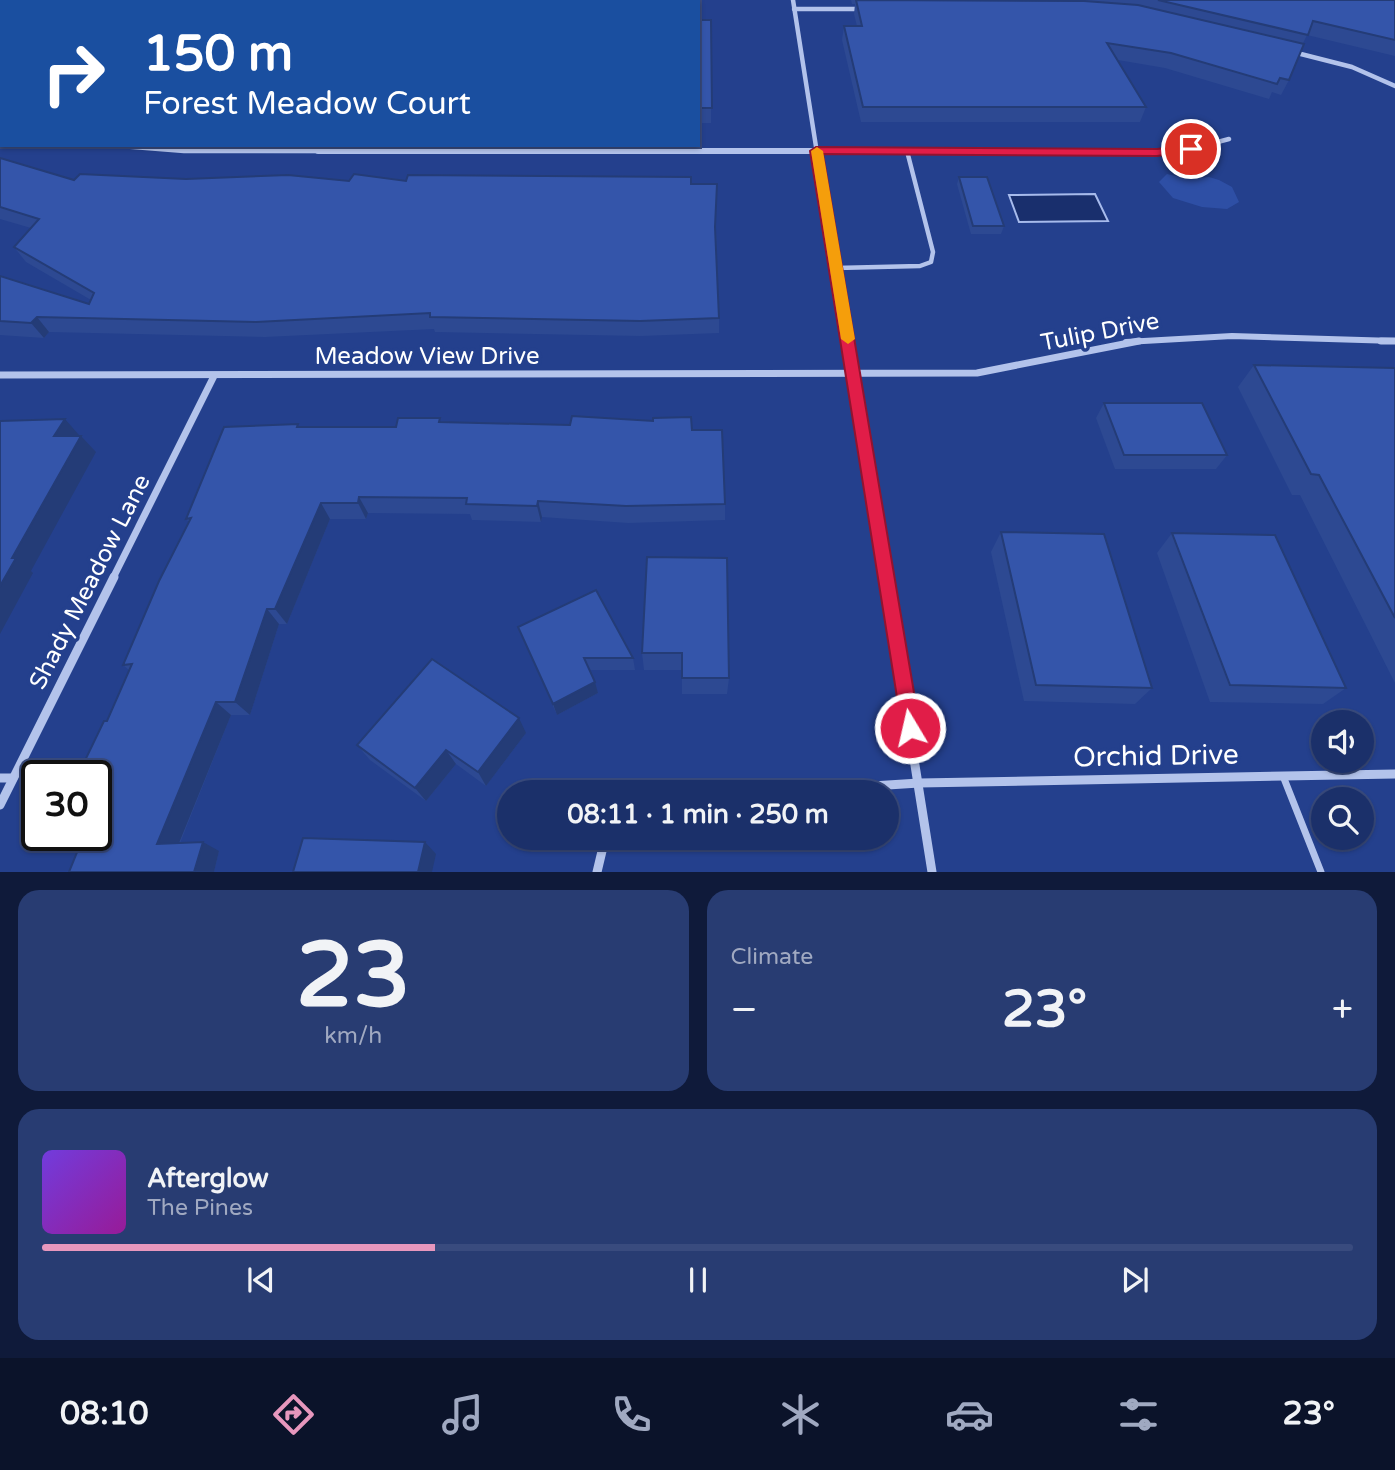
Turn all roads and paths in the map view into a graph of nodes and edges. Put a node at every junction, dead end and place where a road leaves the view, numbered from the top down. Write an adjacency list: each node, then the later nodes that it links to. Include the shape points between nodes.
1 (793, 0): 2 (street)
2 (794, 9): 3 (street); 8 (street)
3 (876, 9)
4 (1288, 50): 5 (street, via 1352,67)
5 (1395, 86)
6 (1229, 139): 9 (street, via 1157,152)
7 (133, 147): 8 (street, via 184,151)
8 (816, 151): 9 (street); 10 (street)
9 (907, 151): 10 (lane, via 933,252 931,262)
10 (836, 268): 12 (street)
11 (1395, 341): 12 (street, Tulip Drive, via 1171,338 1096,348 1007,370)
12 (854, 374): 14 (street, Meadow View Drive); 19 (street)
13 (0, 375): 14 (street, Meadow View Drive)
14 (214, 376): 18 (street, Shady Meadow Lane)
15 (1395, 774): 16 (street, Orchid Drive)
16 (1283, 776): 19 (street, Orchid Drive); 25 (lane)
17 (0, 778): 18 (street)
18 (13, 778): 21 (street, Shady Meadow Lane)
19 (919, 783): 20 (street, Orchid Drive); 24 (street)
20 (899, 784)
21 (0, 805)
22 (602, 850): 23 (street)
23 (597, 872)
24 (932, 872)
25 (1321, 872)

